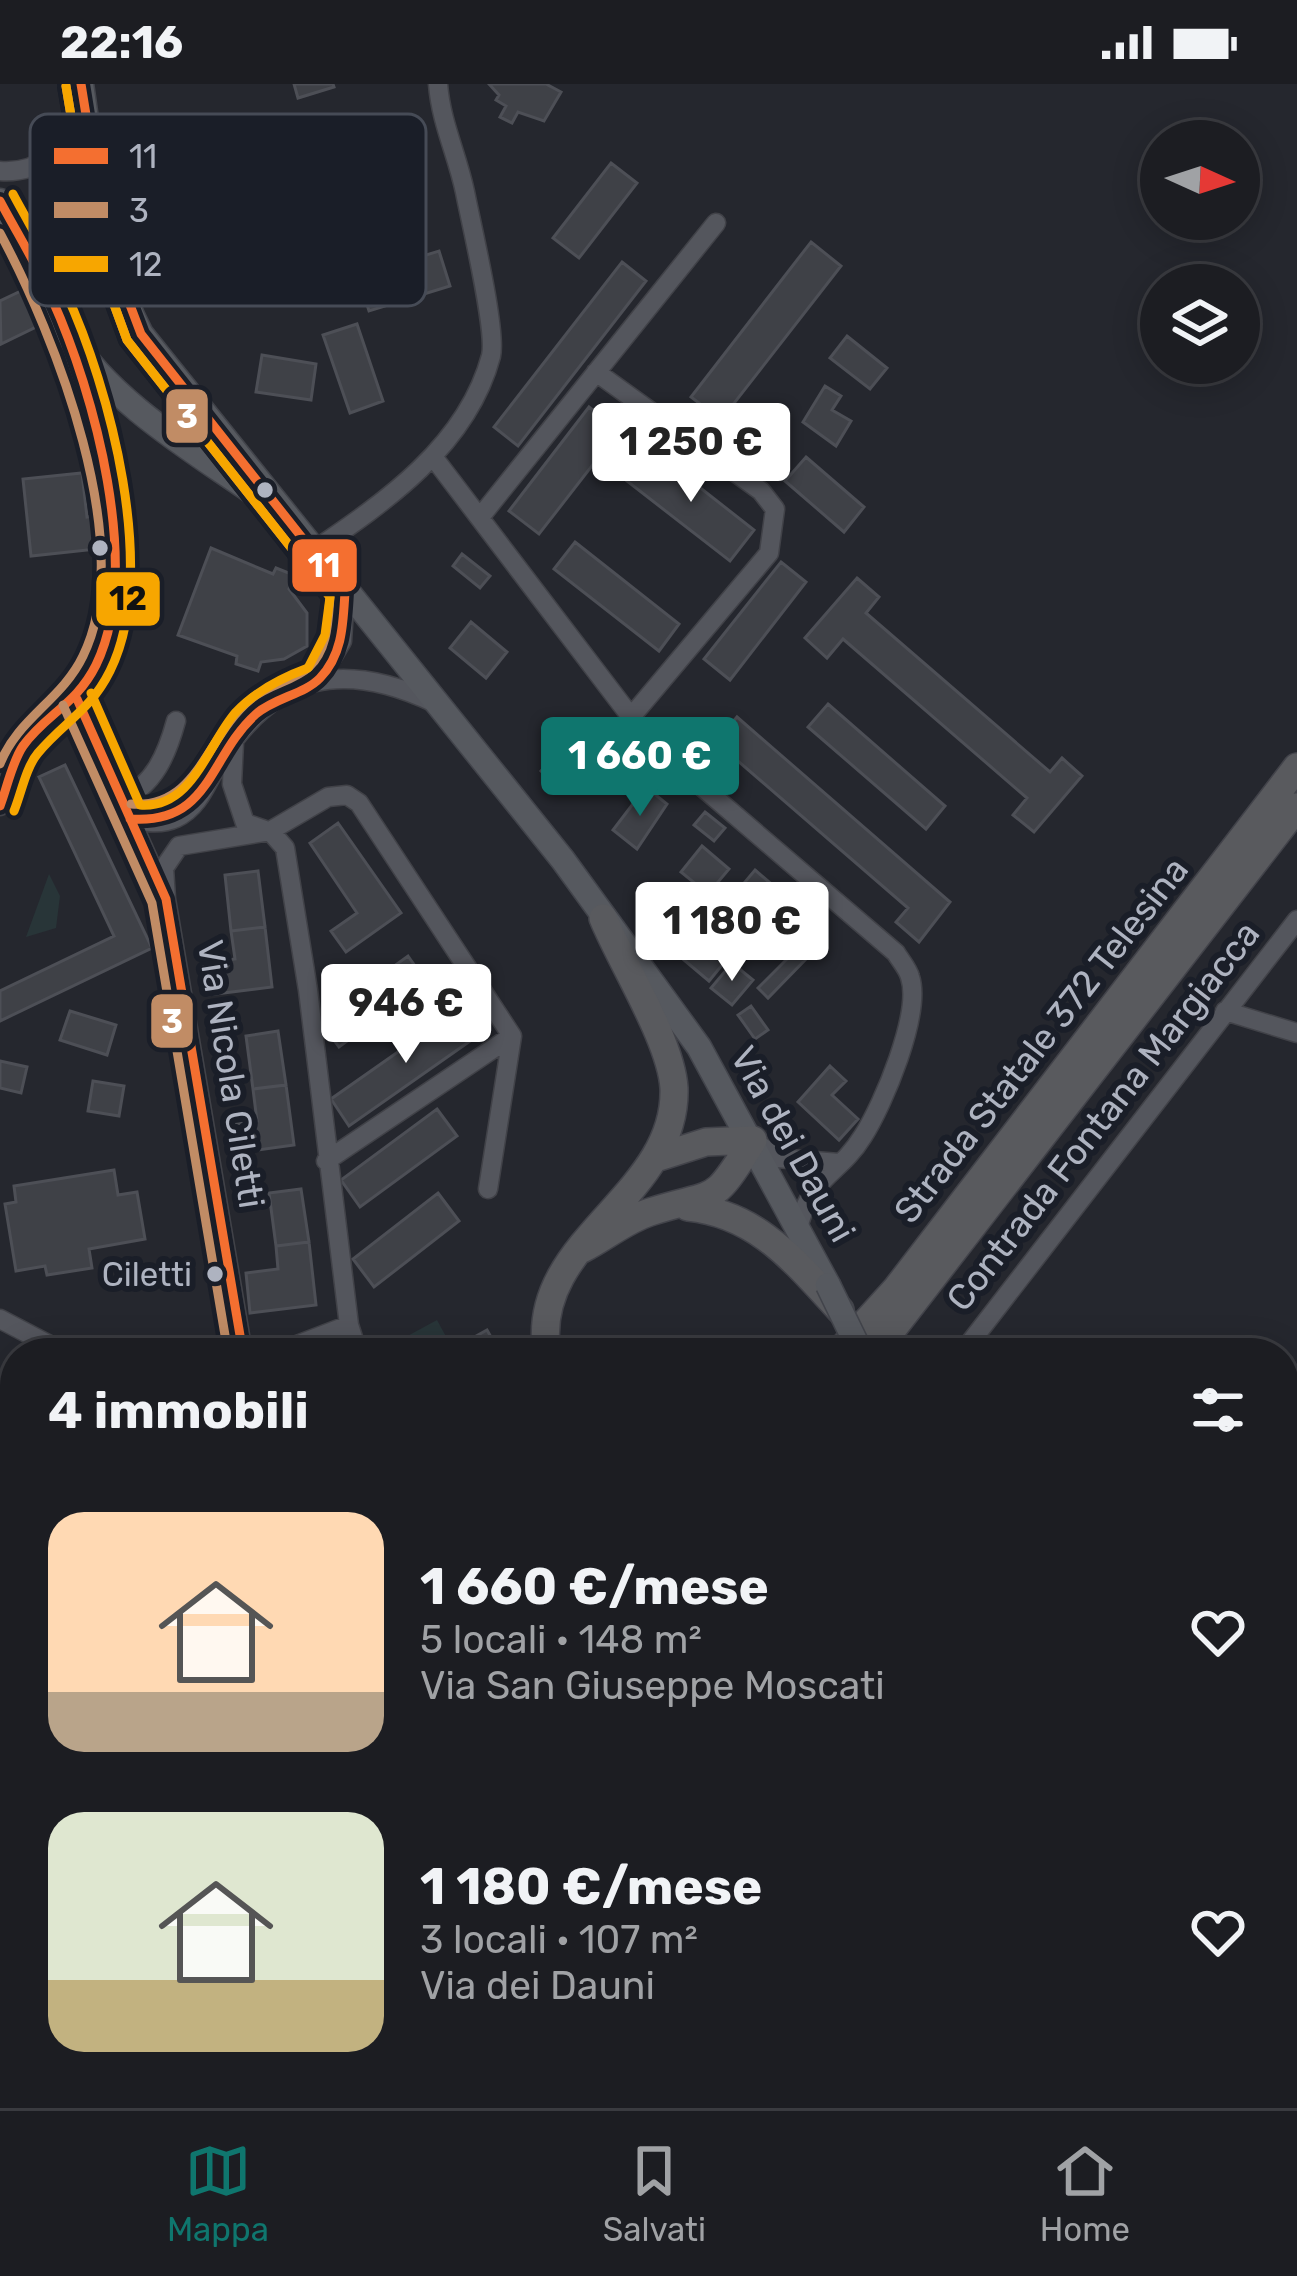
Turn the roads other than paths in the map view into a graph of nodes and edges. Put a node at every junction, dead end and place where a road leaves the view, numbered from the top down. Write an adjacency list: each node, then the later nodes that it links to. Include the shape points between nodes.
1 (81, 84): 3 (main road, Via dei Dauni)
2 (438, 84): 13 (street, via 492,352)
3 (86, 114)
4 (30, 168): 5 (street)
5 (0, 171)
6 (0, 201): 8 (main road)
7 (716, 223): 12 (street)
8 (30, 260)
9 (54, 306): 11 (main road)
10 (127, 306): 14 (main road, Via dei Dauni)
11 (68, 334): 14 (main road, via 116,387); 19 (street, via 99,446 117,592 113,624)
12 (596, 372): 15 (street); 21 (street, via 776,509 769,553)
13 (434, 458): 15 (street); 16 (street)
14 (281, 512): 16 (main road, Via dei Dauni)
15 (481, 516): 21 (street)
16 (313, 551): 17 (main road, Via dei Dauni)
17 (345, 592): 18 (street, via 342,641); 20 (main road, Via dei Dauni)
18 (318, 681): 20 (street, via 353,675); 23 (street, via 284,692)
19 (76, 699): 25 (street); 27 (street, Via Nicola Ciletti)
20 (437, 705): 33 (main road, Via dei Dauni)
21 (631, 717): 41 (street, via 896,953 910,978 913,1004 894,1065 865,1134)
22 (176, 721): 27 (street, via 157,769 140,792)
23 (235, 740): 30 (street, via 187,811 162,822); 31 (street, via 236,808 245,823)
24 (0, 746): 25 (street)
25 (23, 746): 28 (street)
26 (1297, 767): 54 (highway, Strada Statale 372 Telesina)
27 (121, 799): 30 (street, Via Nicola Ciletti)
28 (0, 806)
29 (1297, 807): 56 (highway, Strada Statale 372 Telesina)
30 (130, 819): 32 (street, Via Nicola Ciletti)
31 (270, 831): 32 (street, via 179,847 164,868); 37 (street, via 328,797 359,803); 40 (street, via 285,848)
32 (166, 899): 50 (street, Via Nicola Ciletti)
33 (603, 918): 38 (main road, Via dei Dauni, via 699,1047); 39 (highway, via 668,1052 672,1124)
34 (1297, 920): 35 (street, Contrada Fontana Margiacca)
35 (1225, 1011): 36 (street); 57 (street, Contrada Fontana Margiacca)
36 (1297, 1033)
37 (512, 1036): 40 (street); 42 (street)
38 (753, 1140): 39 (highway, via 706,1142); 41 (street, via 777,1158); 43 (highway, via 720,1190); 44 (main road, Via dei Dauni)
39 (659, 1157): 45 (highway)
40 (326, 1161): 48 (street)
41 (843, 1163): 44 (street, via 818,1180)
42 (488, 1189)
43 (684, 1207): 45 (highway, via 648,1212); 46 (highway, via 760,1231)
44 (799, 1224): 46 (main road, Via dei Dauni, bridge)
45 (579, 1251): 53 (highway, via 546,1316)
46 (842, 1311): 55 (main road, Via dei Dauni, bridge)
47 (0, 1319): 49 (street)
48 (349, 1325): 51 (street); 52 (street)
49 (36, 1338)
50 (239, 1338)
51 (315, 1338)
52 (353, 1338)
53 (547, 1338)
54 (852, 1338)
55 (854, 1338)
56 (886, 1338)
57 (974, 1338)

